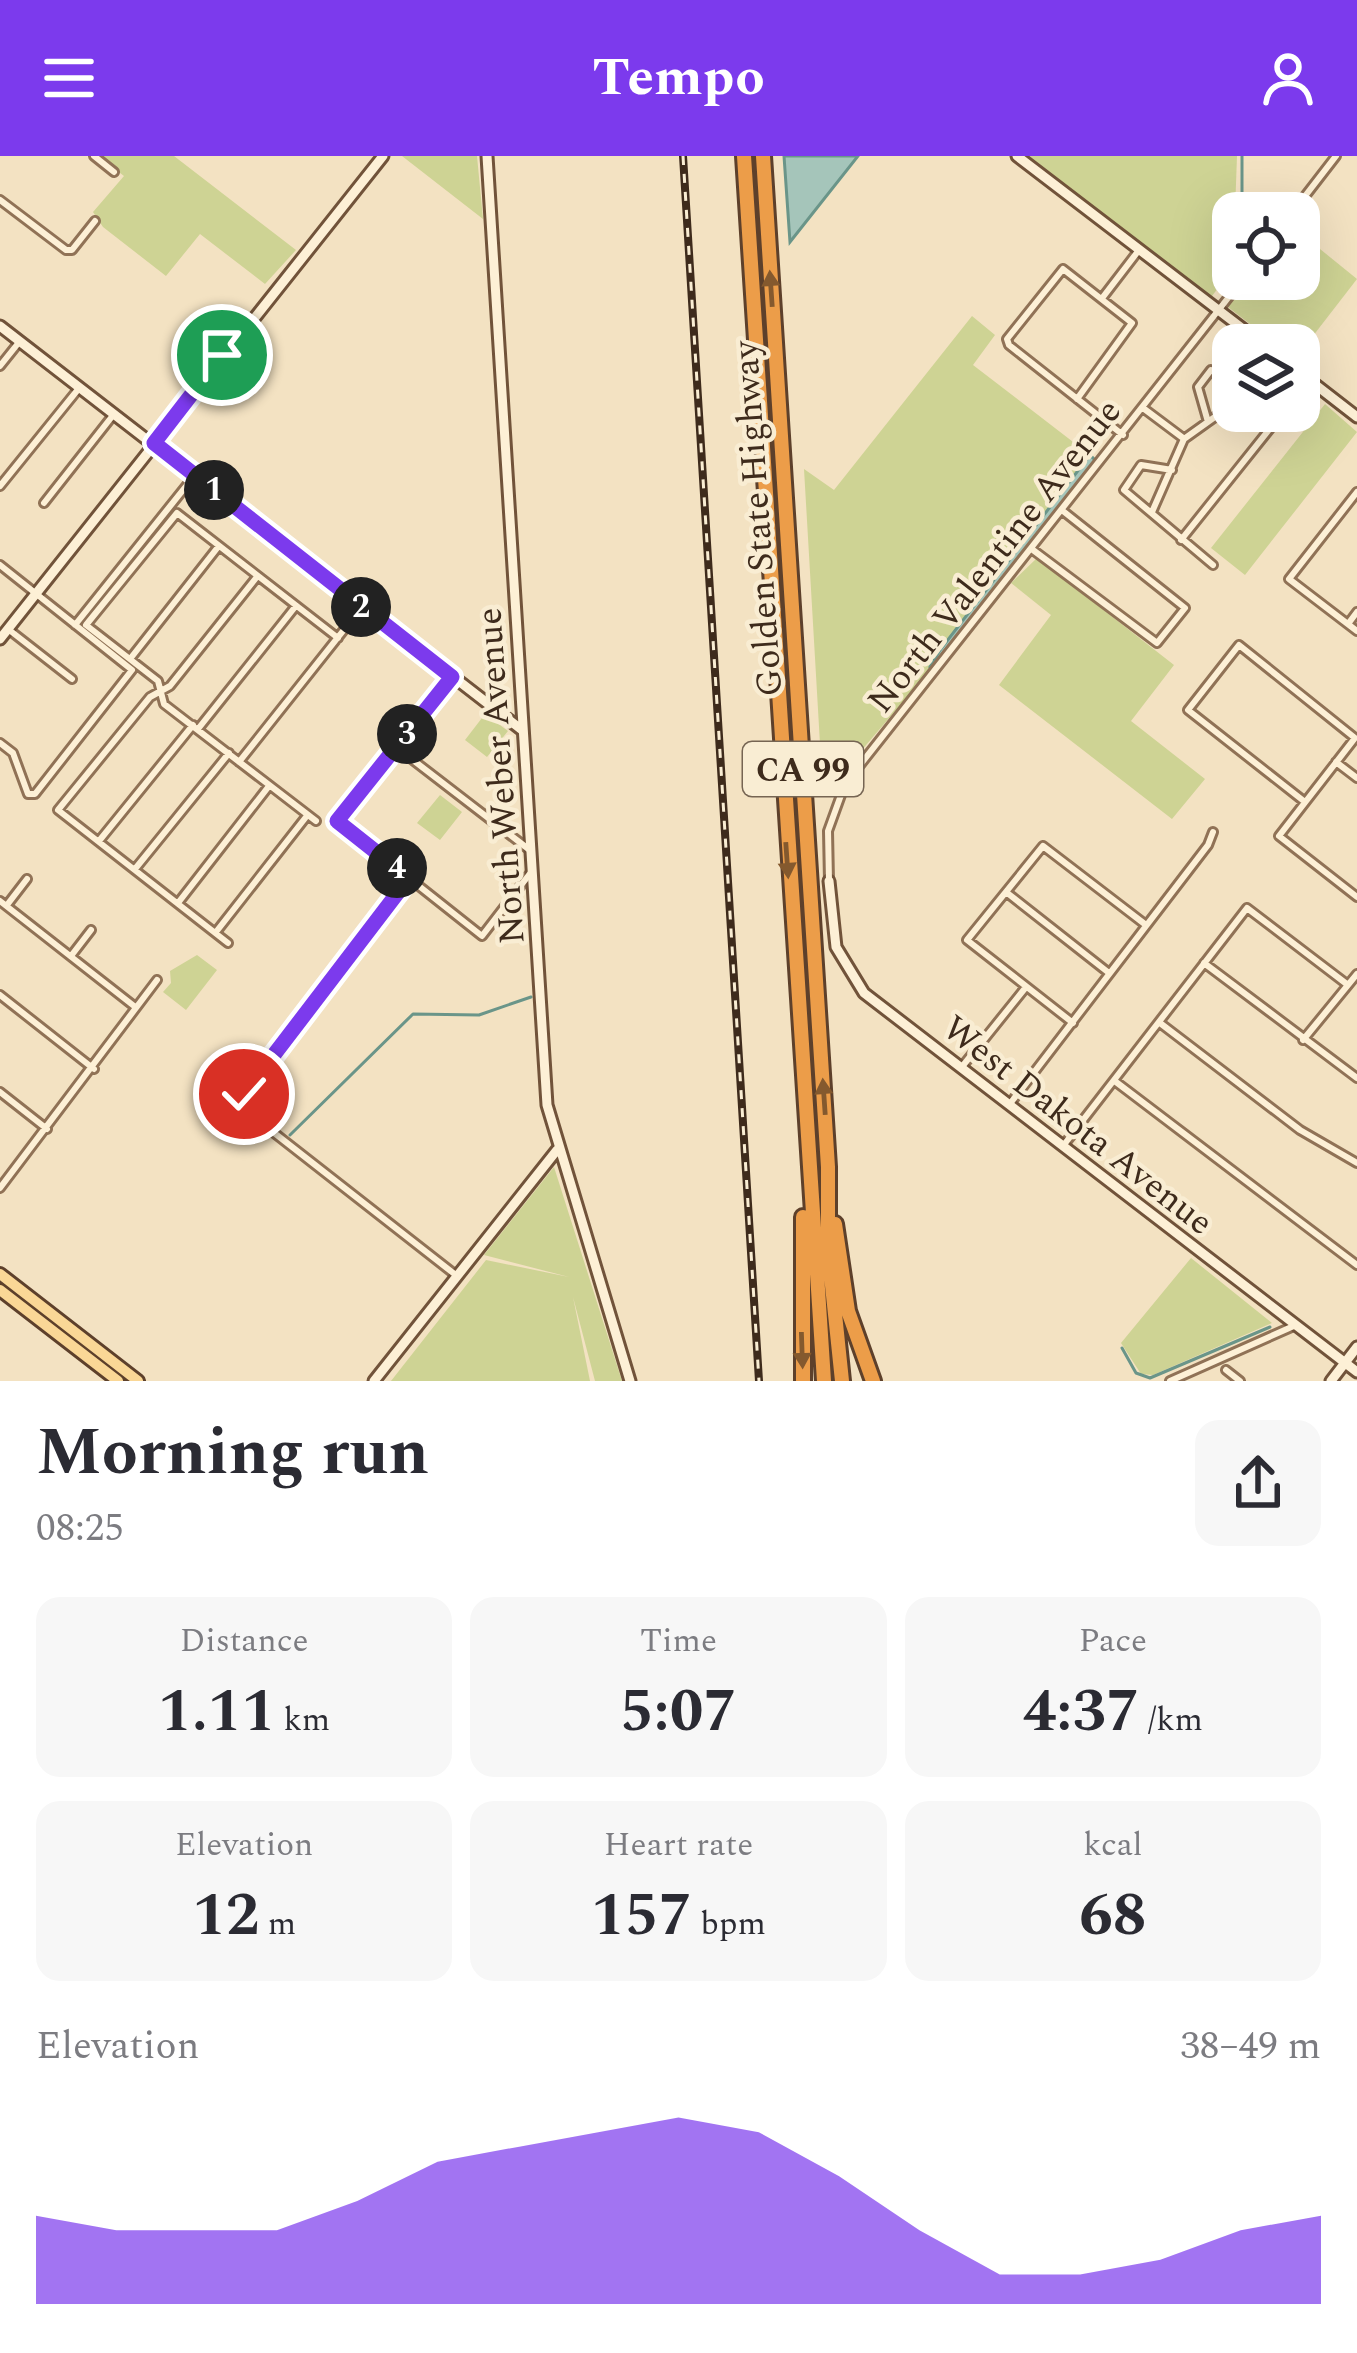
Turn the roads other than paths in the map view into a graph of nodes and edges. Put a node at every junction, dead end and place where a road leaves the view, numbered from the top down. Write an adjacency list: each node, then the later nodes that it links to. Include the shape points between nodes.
1 (94, 156): 8 (street)
2 (383, 156): 32 (street)
3 (487, 156): 61 (street, North Weber Avenue)
4 (744, 156): 110 (highway, Golden State Highway / CA 99, one-way to 110)
5 (763, 156): 112 (highway, Golden State Highway / CA 99, one-way to 5)
6 (1017, 156): 12 (street)
7 (1336, 156): 9 (street)
8 (115, 172)
9 (1308, 192)
10 (0, 200): 11 (street, via 72,250)
11 (94, 221)
12 (1139, 250): 13 (street); 15 (street)
13 (1103, 297): 23 (street, via 1130,317 1131,329); 23 (street, via 1063,269 1007,339)
14 (1227, 300): 15 (street, North Valentine Avenue)
15 (1219, 311): 16 (street); 24 (street, North Valentine Avenue)
16 (1236, 324)
17 (0, 326): 18 (street)
18 (20, 340): 19 (street); 21 (street)
19 (0, 366)
20 (1212, 370): 28 (street, via 1198,387)
21 (80, 387): 25 (street); 35 (street)
22 (1320, 388): 26 (street)
23 (1077, 399): 30 (street)
24 (1143, 408): 30 (street, North Valentine Avenue); 31 (street)
25 (114, 414): 32 (street); 37 (street)
26 (1357, 417)
27 (1212, 419): 28 (street)
28 (1208, 422): 31 (street)
29 (1265, 432): 40 (street)
30 (1123, 435): 38 (street, North Valentine Avenue)
31 (1184, 439): 33 (street)
32 (154, 443): 34 (street); 46 (street)
33 (1172, 470): 39 (street); 39 (street, via 1142,465 1127,479 1127,496)
34 (195, 475): 48 (street); 51 (street)
35 (0, 486)
36 (1357, 492): 50 (street, via 1289,579)
37 (44, 503)
38 (1064, 511): 42 (street, North Valentine Avenue); 42 (street, via 1185,608 1157,643)
39 (1151, 513): 40 (street)
40 (1181, 540): 44 (street)
41 (218, 547): 45 (street); 56 (street); 56 (street, via 177,513 86,625)
42 (1034, 550): 80 (street, North Valentine Avenue, via 845,784 828,831)
43 (0, 565): 46 (street)
44 (1214, 565)
45 (256, 578): 47 (street); 59 (street)
46 (36, 593): 51 (street); 52 (street)
47 (295, 607): 54 (street); 60 (street)
48 (362, 608): 54 (street); 57 (street)
49 (1357, 612): 50 (street)
50 (1348, 624): 53 (street)
51 (75, 625): 63 (street, via 132,670 35,794)
52 (8, 629): 55 (street); 58 (street)
53 (1357, 631)
54 (338, 638): 66 (street)
55 (0, 639)
56 (130, 659): 59 (street)
57 (452, 677): 61 (street); 64 (street)
58 (72, 679)
59 (160, 692): 60 (street); 74 (street, via 58,810)
60 (195, 727): 65 (street); 74 (street)
61 (523, 731): 75 (street, North Weber Avenue)
62 (1356, 736): 67 (street); 70 (street, via 1239,645 1188,710)
63 (0, 742)
64 (396, 747): 75 (street); 78 (street, via 337,821)
65 (230, 753): 66 (street); 76 (street)
66 (239, 762): 69 (street)
67 (1336, 762): 68 (street); 70 (street)
68 (1357, 778)
69 (269, 786): 71 (street); 83 (street)
70 (1305, 802): 82 (street, via 1279,836)
71 (306, 818): 72 (street); 87 (street)
72 (316, 821)
73 (1213, 832): 85 (street)
74 (99, 841): 76 (street)
75 (531, 851): 77 (street, North Weber Avenue)
76 (135, 869): 83 (street)
77 (532, 870): 78 (street, via 482,936); 109 (street, North Weber Avenue)
78 (409, 878): 116 (street, via 236,1103)
79 (27, 879): 84 (street)
80 (829, 881): 101 (street, West Dakota Avenue, via 836,947 853,980)
81 (1006, 892): 85 (street, via 1042,846); 91 (street); 95 (street, via 968,940)
82 (1357, 897)
83 (178, 903): 87 (street)
84 (3, 904): 89 (street)
85 (1146, 925): 91 (street)
86 (91, 930): 89 (street)
87 (215, 932): 88 (street)
88 (229, 943)
89 (71, 957): 97 (street)
90 (1204, 963): 94 (street, via 1247,908); 98 (street); 100 (street)
91 (1109, 973): 99 (street)
92 (1357, 974): 94 (street)
93 (157, 980): 97 (street)
94 (1348, 985): 100 (street)
95 (1026, 987): 99 (street); 101 (street)
96 (0, 995): 102 (street)
97 (135, 1007): 102 (street)
98 (1159, 1022): 104 (street); 111 (street, via 1300,1130)
99 (1073, 1023): 106 (street)
100 (1303, 1040): 103 (street)
101 (962, 1068): 106 (street, West Dakota Avenue)
102 (94, 1069): 107 (street)
103 (1357, 1078)
104 (1115, 1081): 108 (street); 114 (street)
105 (0, 1092): 107 (street)
106 (1010, 1105): 108 (street, West Dakota Avenue)
107 (47, 1129): 113 (street)
108 (1063, 1146): 118 (street, West Dakota Avenue)
109 (557, 1150): 116 (street); 126 (street, North Weber Avenue)
110 (808, 1152): 127 (highway, one-way to 127); 128 (highway, Golden State Highway / CA 99)
111 (1357, 1163)
112 (828, 1166): 129 (highway, Golden State Highway / CA 99); 130 (highway, via 848,1311)
113 (0, 1188)
114 (1357, 1264)
115 (0, 1274): 124 (main road)
116 (457, 1276): 125 (street)
117 (0, 1290): 123 (main road)
118 (1296, 1325): 120 (street, West Dakota Avenue); 131 (street)
119 (1357, 1347): 120 (street)
120 (1345, 1362): 122 (street, West Dakota Avenue); 133 (street)
121 (1226, 1370): 132 (street)
122 (1357, 1372)
123 (118, 1381)
124 (138, 1381)
125 (374, 1381)
126 (630, 1381)
127 (803, 1381)
128 (824, 1381)
129 (842, 1381)
130 (874, 1381)
131 (1170, 1381)
132 (1240, 1381)
133 (1331, 1381)

